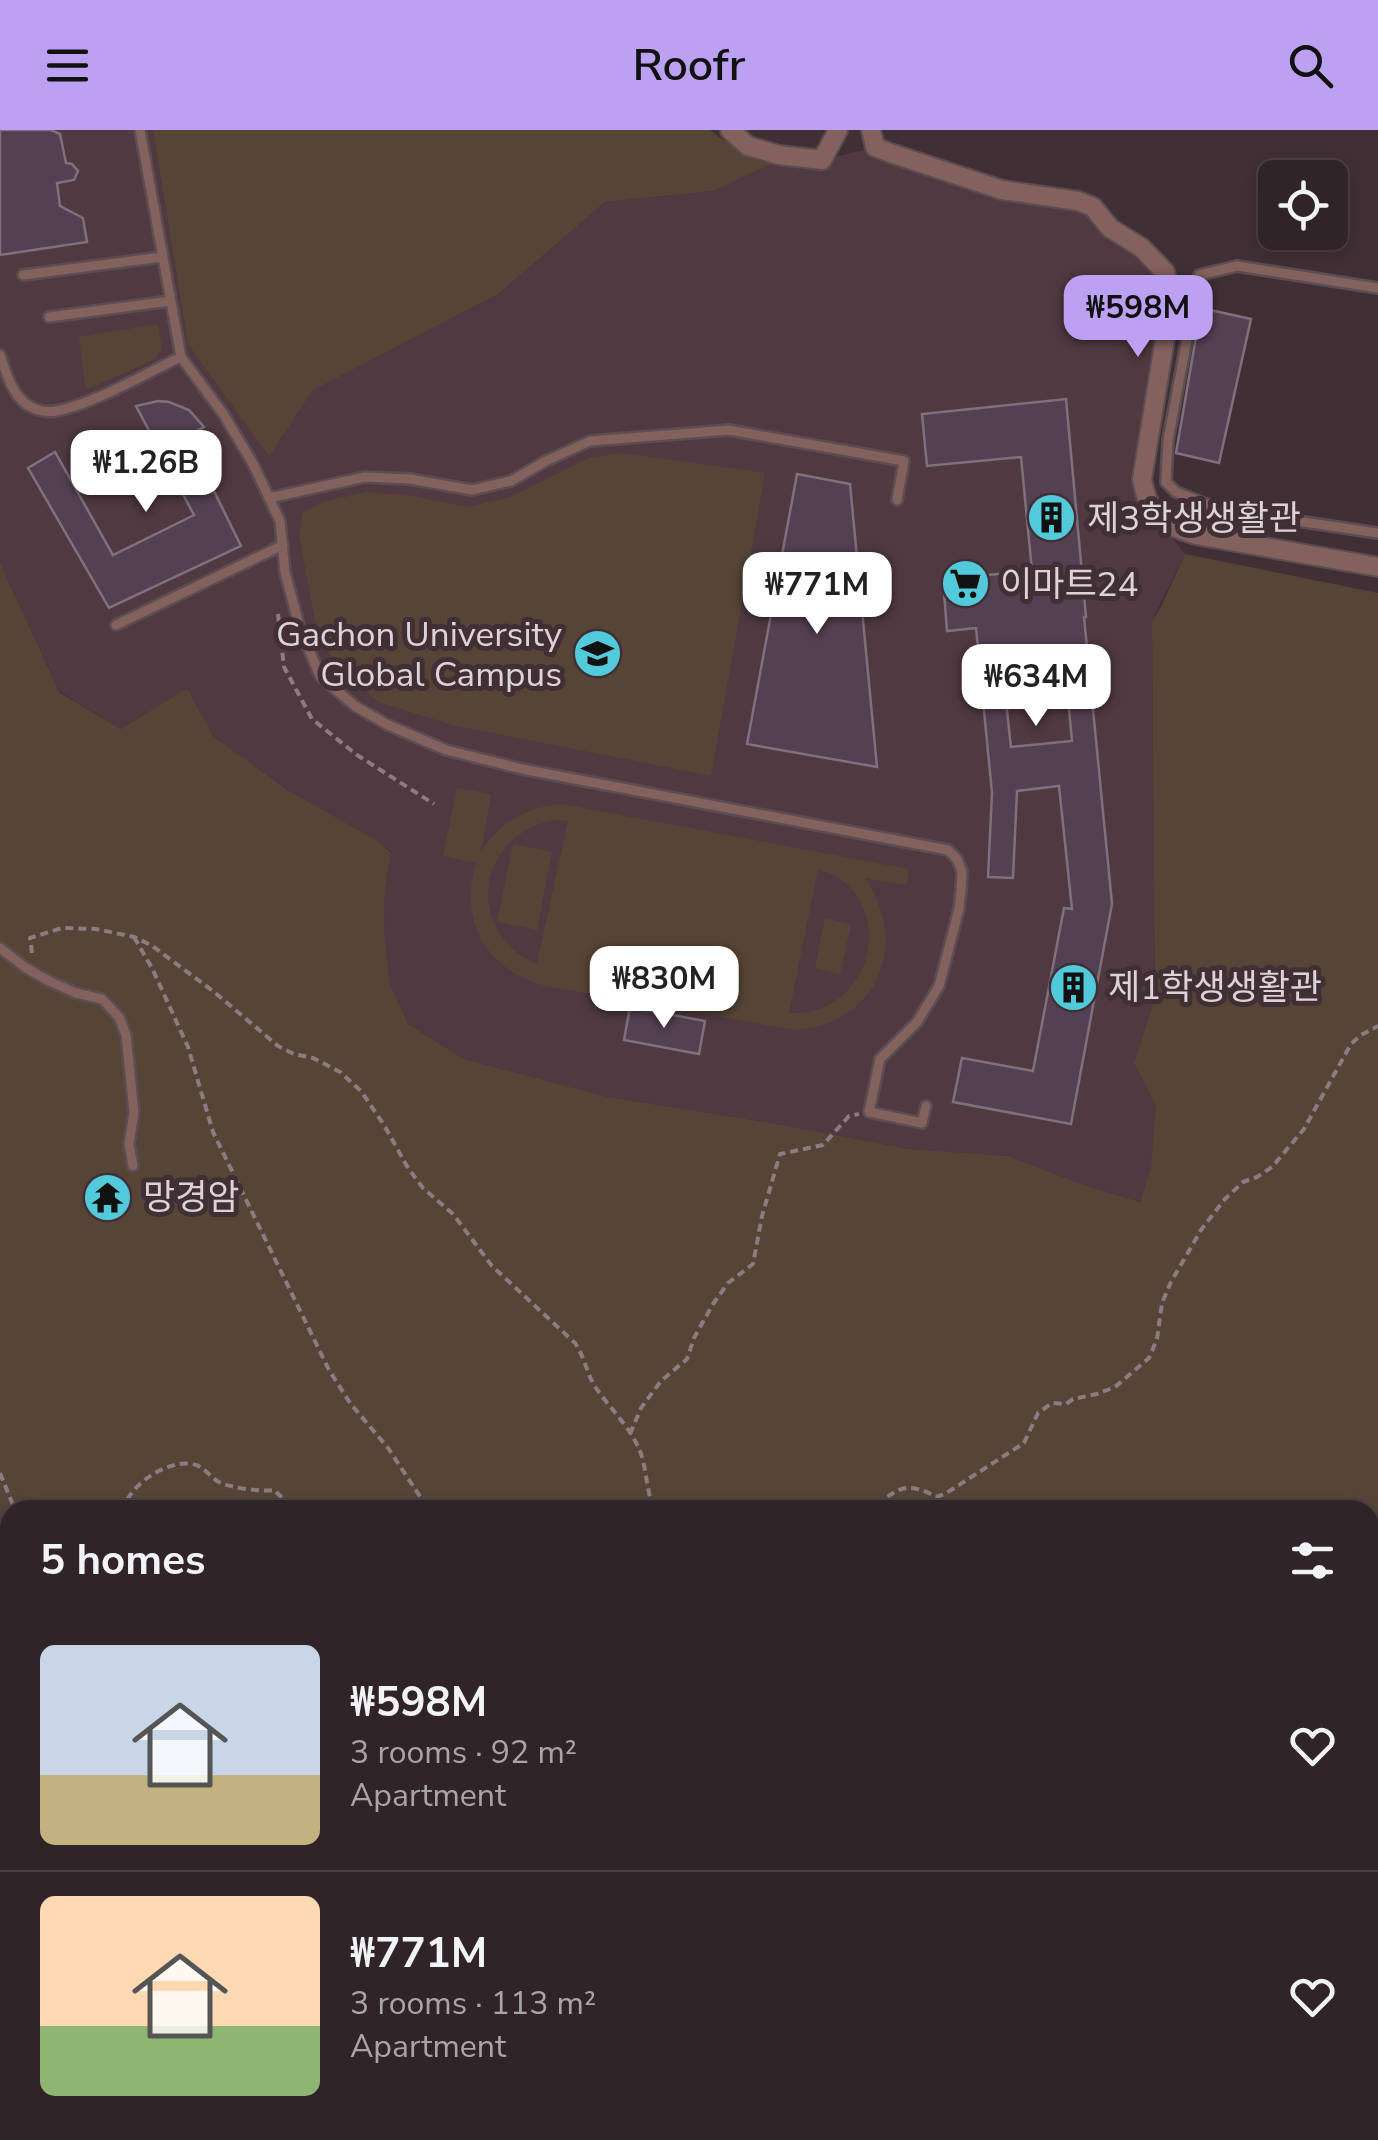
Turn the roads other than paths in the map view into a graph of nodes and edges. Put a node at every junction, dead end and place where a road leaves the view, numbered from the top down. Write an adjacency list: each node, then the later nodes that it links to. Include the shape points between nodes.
1 (140, 130): 5 (lane)
2 (730, 130): 3 (street, via 748,146 822,160)
3 (838, 130)
4 (871, 130): 16 (street, via 875,147 1002,190 1093,208 1165,272 1171,302 1142,479 1149,508 1172,528)
5 (162, 256): 6 (lane); 8 (lane)
6 (23, 276)
7 (1378, 288): 14 (lane, via 1237,266 1199,275 1166,482 1206,504)
8 (170, 301): 9 (lane); 11 (lane)
9 (49, 317)
10 (0, 355): 11 (lane, via 19,398 41,411 81,404)
11 (181, 357): 12 (lane, via 224,416)
12 (269, 498): 13 (lane, via 365,476 472,490 512,481 590,441 729,430 904,461); 15 (lane)
13 (897, 500)
14 (1378, 532)
15 (282, 545): 17 (lane); 19 (lane, via 299,625 320,676 386,724 446,750 522,769 948,850 958,859 961,890 939,986 917,1022 880,1059 869,1112 922,1123)
16 (1378, 567)
17 (116, 625)
18 (0, 948): 20 (lane, via 33,973 102,999 118,1018 126,1035)
19 (926, 1106)
20 (134, 1166)

